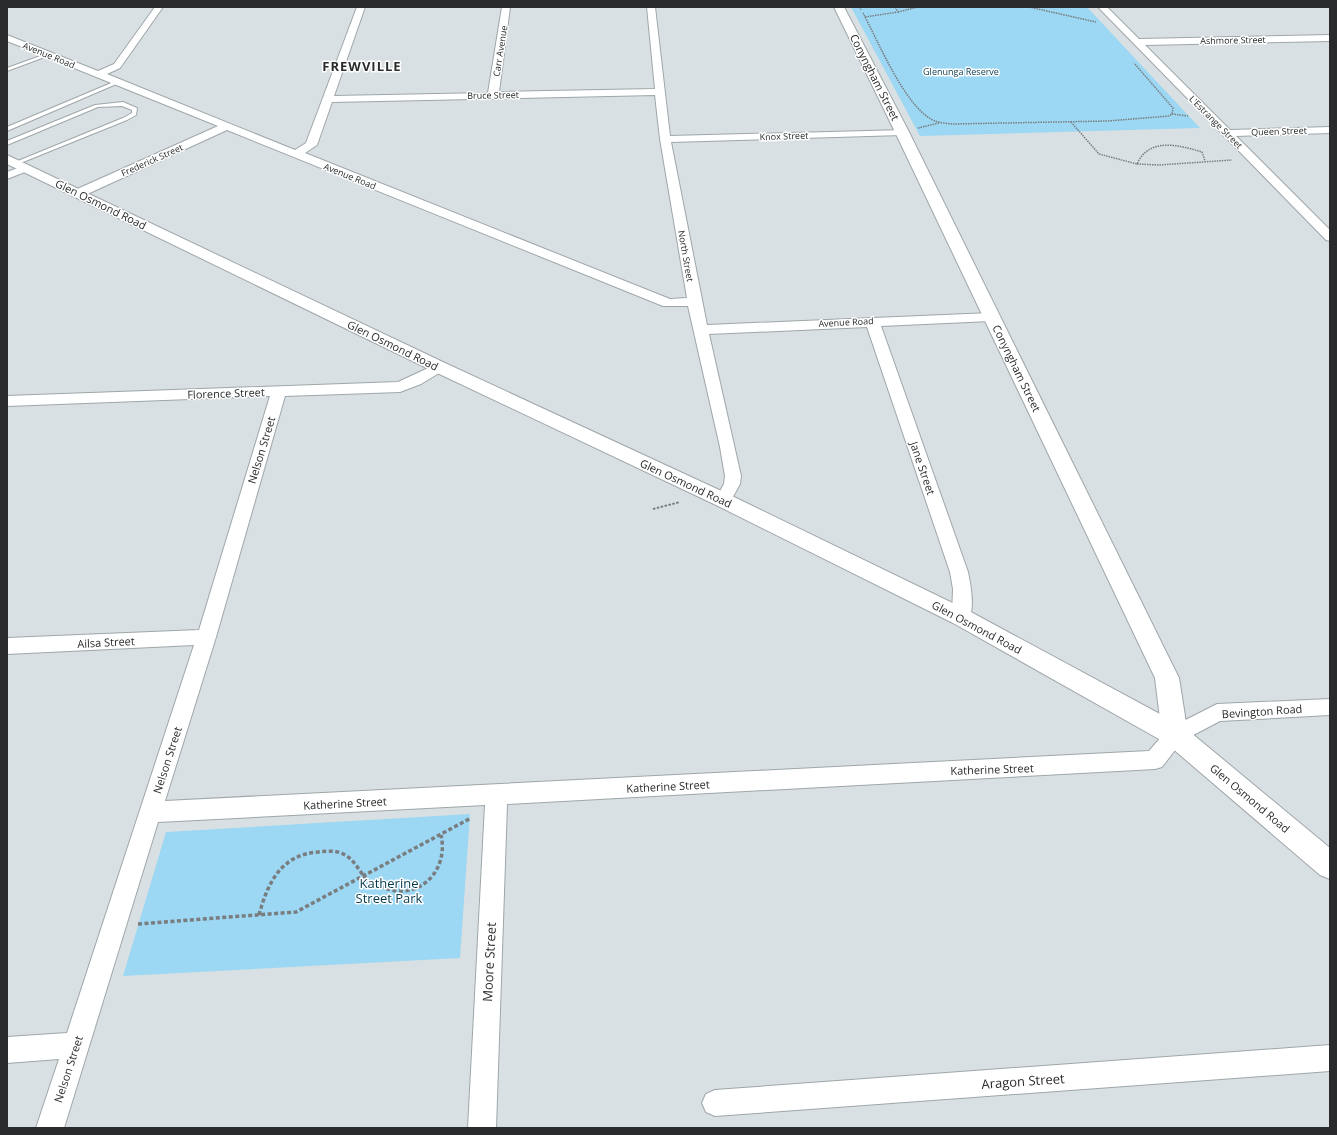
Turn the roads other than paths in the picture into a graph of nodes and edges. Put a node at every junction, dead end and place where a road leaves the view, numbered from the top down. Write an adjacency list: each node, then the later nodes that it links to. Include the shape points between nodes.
1 (159, 7): 12 (street, via 117,66)
2 (361, 7): 16 (street)
3 (506, 7): 15 (street, Carr Avenue)
4 (651, 7): 14 (street, North Street)
5 (839, 7): 22 (main road, Conyngham Street)
6 (1102, 7): 9 (street, L'Estrange Street)
7 (7, 38): 10 (street, Avenue Road)
8 (1330, 38): 9 (street, Ashmore Street)
9 (1136, 42): 23 (street, L'Estrange Street)
10 (48, 55): 11 (lane); 12 (street, Avenue Road)
11 (7, 70)
12 (97, 75): 13 (street, Avenue Road)
13 (118, 82): 19 (street, Avenue Road); 20 (lane)
14 (659, 92): 15 (street, Bruce Street); 24 (street, North Street)
15 (493, 95): 16 (street, Bruce Street)
16 (327, 99): 26 (street, via 310,145)
17 (86, 110): 18 (lane, via 114,107); 25 (lane); 27 (lane, via 97,106 123,104 135,109 134,114 126,115)
18 (120, 110)
19 (225, 127): 26 (street, Avenue Road); 28 (street, Frederick Street)
20 (7, 129)
21 (1330, 130): 23 (street, Queen Street)
22 (902, 132): 24 (street, Knox Street); 31 (main road, Conyngham Street)
23 (1227, 133): 29 (street, L'Estrange Street)
24 (665, 139): 30 (street, North Street)
25 (7, 143)
26 (296, 154): 30 (street, Avenue Road, via 668,303)
27 (14, 167): 28 (main road, Glen Osmond Road)
28 (79, 193): 34 (main road, Glen Osmond Road)
29 (1330, 237)
30 (694, 302): 33 (street, North Street)
31 (991, 316): 32 (street, Avenue Road); 42 (main road, Conyngham Street, via 1167,678)
32 (872, 321): 33 (street, Avenue Road); 38 (street, Jane Street, via 960,572)
33 (700, 330): 37 (street, North Street, via 733,476 732,484)
34 (439, 367): 35 (street, Florence Street, via 400,388); 37 (main road, Glen Osmond Road)
35 (279, 391): 36 (street, Florence Street); 39 (street, Nelson Street)
36 (7, 402)
37 (723, 500): 38 (main road, Glen Osmond Road)
38 (961, 617): 42 (main road, Glen Osmond Road)
39 (206, 637): 40 (street, Ailsa Street); 44 (street, Nelson Street)
40 (7, 646)
41 (1330, 707): 42 (street, Bevington Road, via 1217,713)
42 (1175, 735): 43 (street, Katherine Street, via 1155,760); 45 (main road, Glen Osmond Road)
43 (496, 795): 44 (street, Katherine Street); 51 (street, Moore Street)
44 (150, 812): 46 (street, Nelson Street)
45 (1330, 866)
46 (76, 1045): 47 (street); 50 (street, Nelson Street)
47 (7, 1050)
48 (1330, 1058): 49 (street, Aragon Street)
49 (715, 1103)
50 (50, 1128)
51 (482, 1128)

